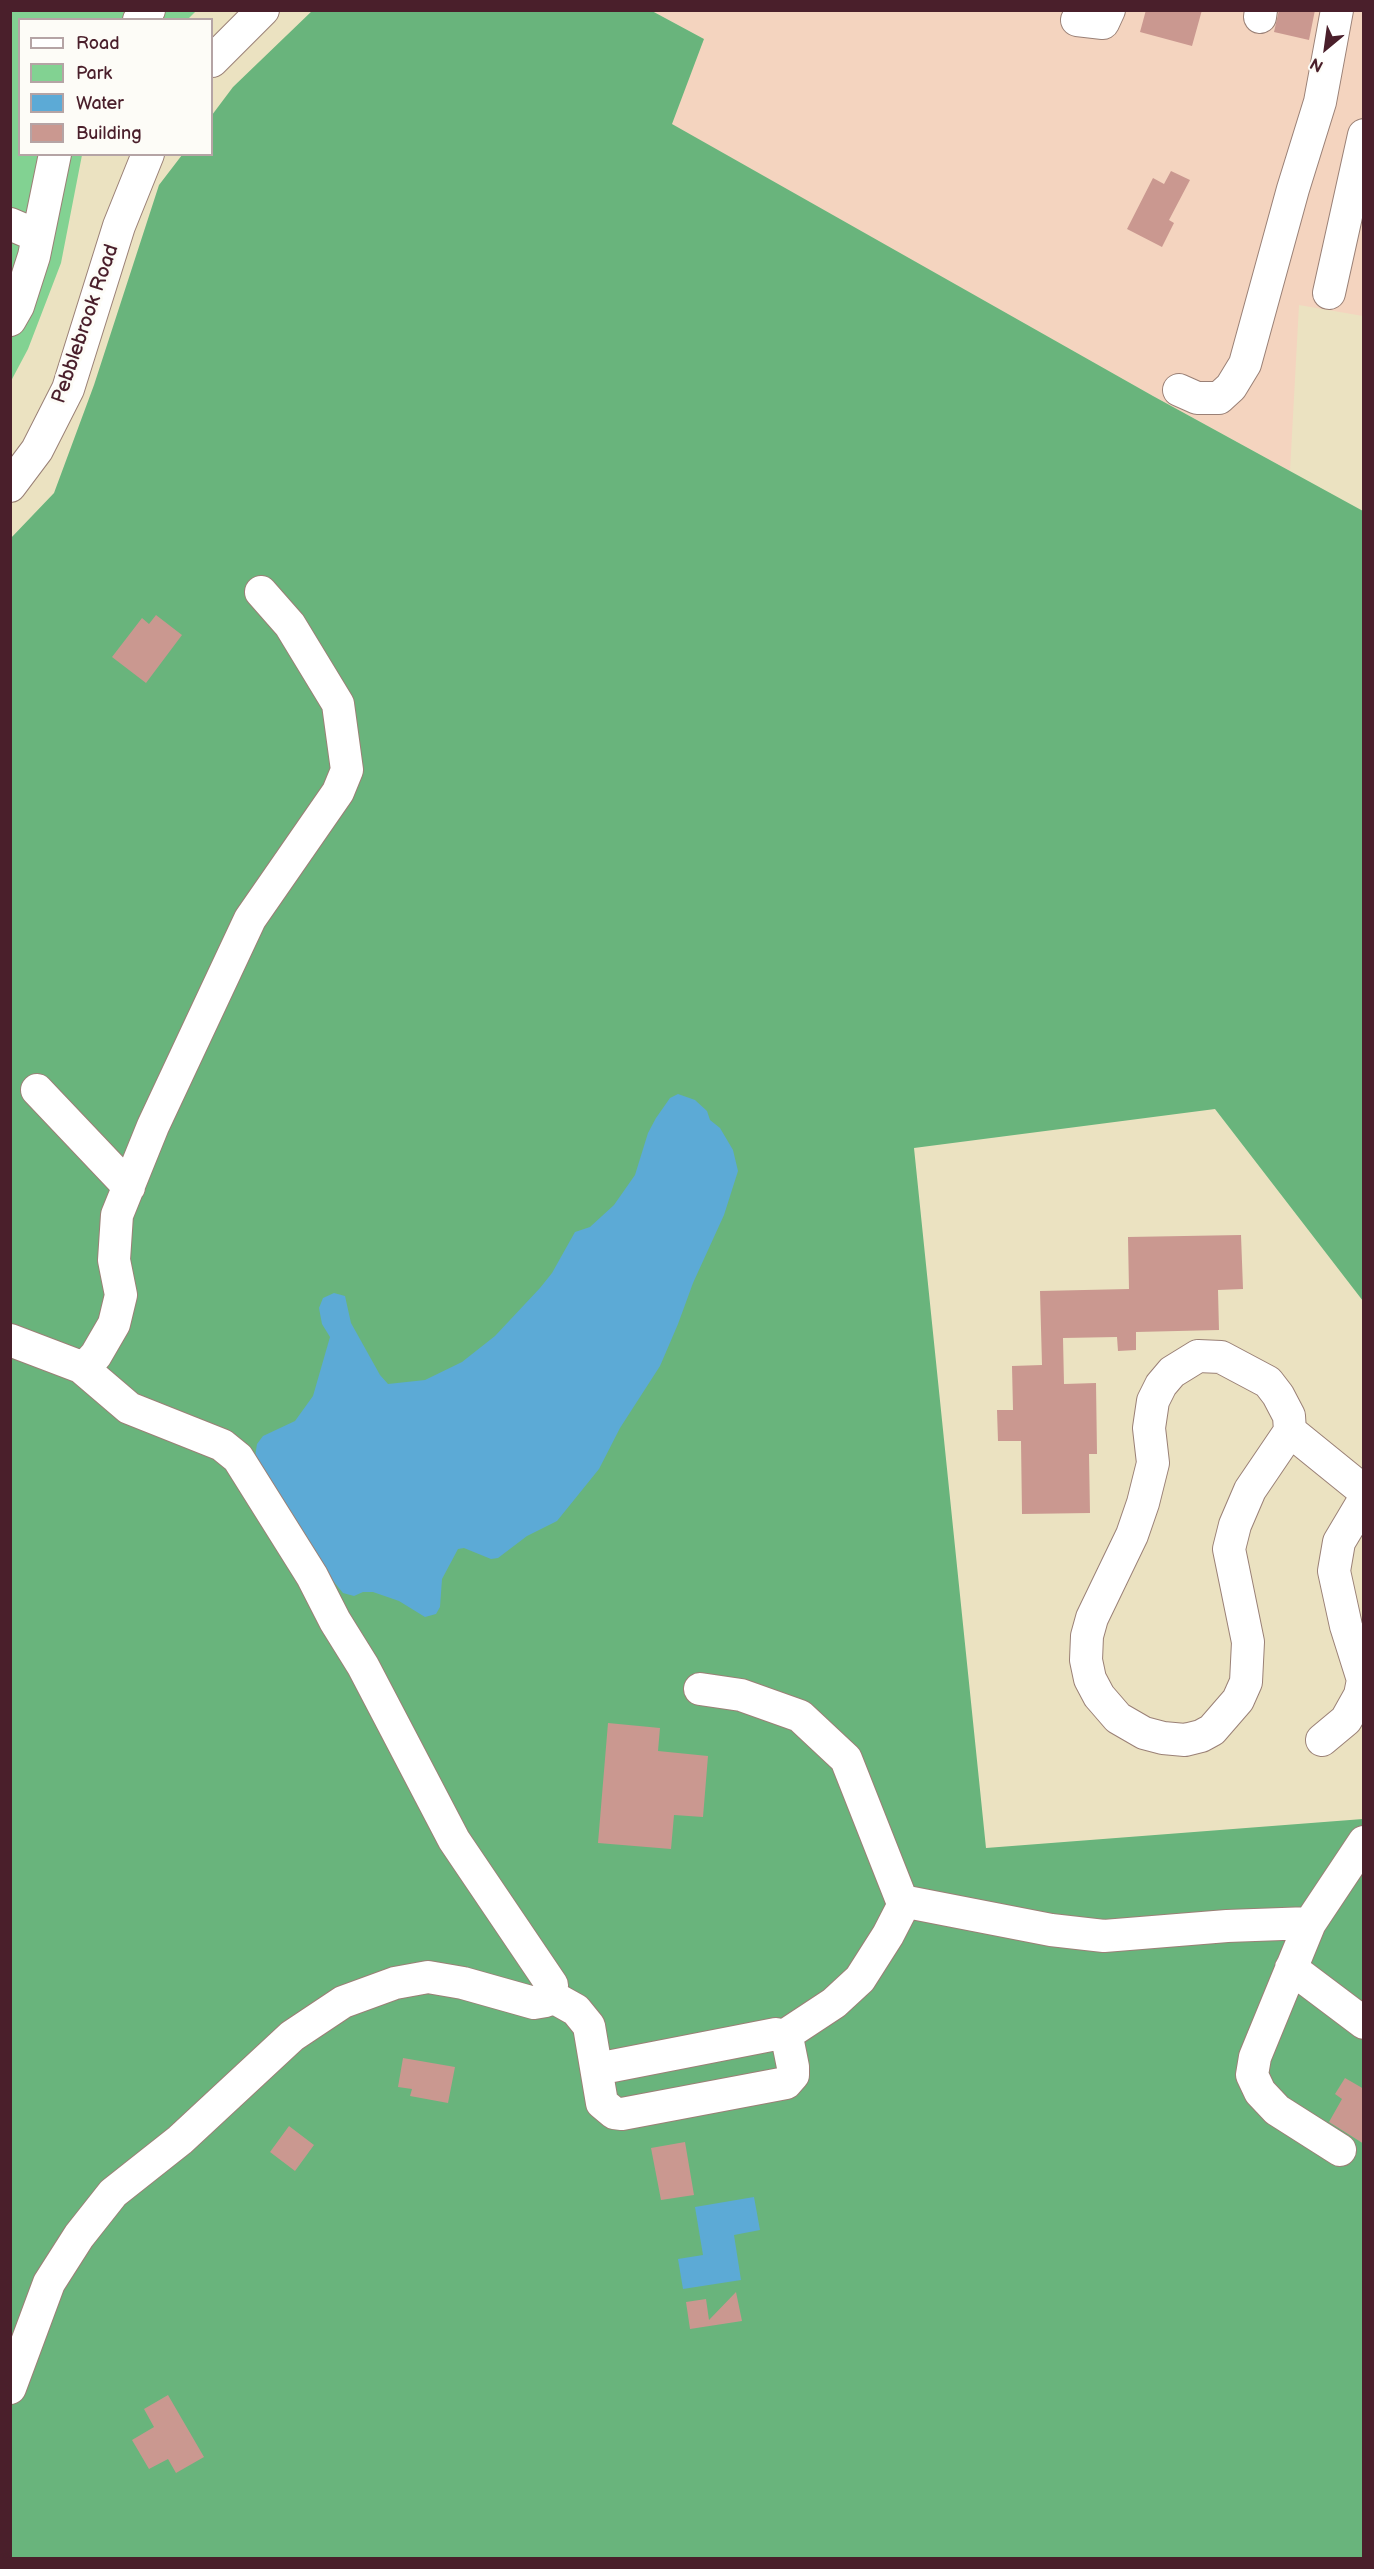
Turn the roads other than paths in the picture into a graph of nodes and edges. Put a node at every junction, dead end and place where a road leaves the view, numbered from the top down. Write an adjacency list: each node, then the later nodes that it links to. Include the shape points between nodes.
1 (263, 10): 5 (street)
2 (1109, 10): 4 (street, via 1103,23)
3 (1337, 10): 12 (street, via 1320,102 1245,364 1220,398 1197,398)
4 (1077, 20)
5 (213, 60)
6 (1364, 135): 10 (street)
7 (54, 156): 9 (street)
8 (147, 156): 13 (street, Pebblebrook Road, via 119,226 68,389 37,450)
9 (24, 230): 11 (street, via 27,282)
10 (1329, 293)
11 (10, 320)
12 (1179, 390)
13 (10, 486)
14 (261, 592): 16 (street, via 290,625 338,704 347,770 338,792 250,919 153,1126)
15 (37, 1090): 16 (street)
16 (129, 1187): 18 (street, via 117,1215 114,1236 121,1295 114,1324 96,1355)
17 (10, 1340): 18 (street)
18 (81, 1367): 28 (street, via 129,1408 222,1445 238,1458 363,1666 454,1840 552,1985)
19 (1290, 1431): 19 (street, via 1289,1416 1268,1382 1221,1357 1198,1356 1161,1384 1149,1414 1153,1463 1143,1503 1087,1636 1086,1660 1099,1696 1118,1718 1144,1733 1185,1740 1201,1736 1212,1730 1238,1700 1248,1667 1248,1642 1229,1549 1250,1490); 20 (street)
20 (1364, 1491)
21 (1364, 1500): 23 (street, via 1339,1542 1334,1571 1363,1680 1360,1695 1346,1720)
22 (700, 1689): 25 (street, via 741,1695 800,1716 846,1759)
23 (1322, 1740)
24 (1364, 1842): 26 (street)
25 (905, 1902): 26 (street, via 1051,1930 1104,1936); 30 (street, via 860,1978 834,2003)
26 (1310, 1923): 27 (street)
27 (1291, 1968): 29 (street); 32 (street, via 1255,2057 1252,2074 1260,2092 1277,2110)
28 (551, 1996): 31 (street, via 576,2010 589,2026); 33 (street, via 534,2003 428,1977 395,1983 343,2002 292,2036 180,2140 113,2193 99,2210 49,2283)
29 (1364, 2023)
30 (784, 2036): 31 (street, via 776,2034); 31 (street, via 793,2067 793,2075 786,2083 622,2114 602,2103)
31 (597, 2069)
32 (1340, 2150)
33 (10, 2388)

